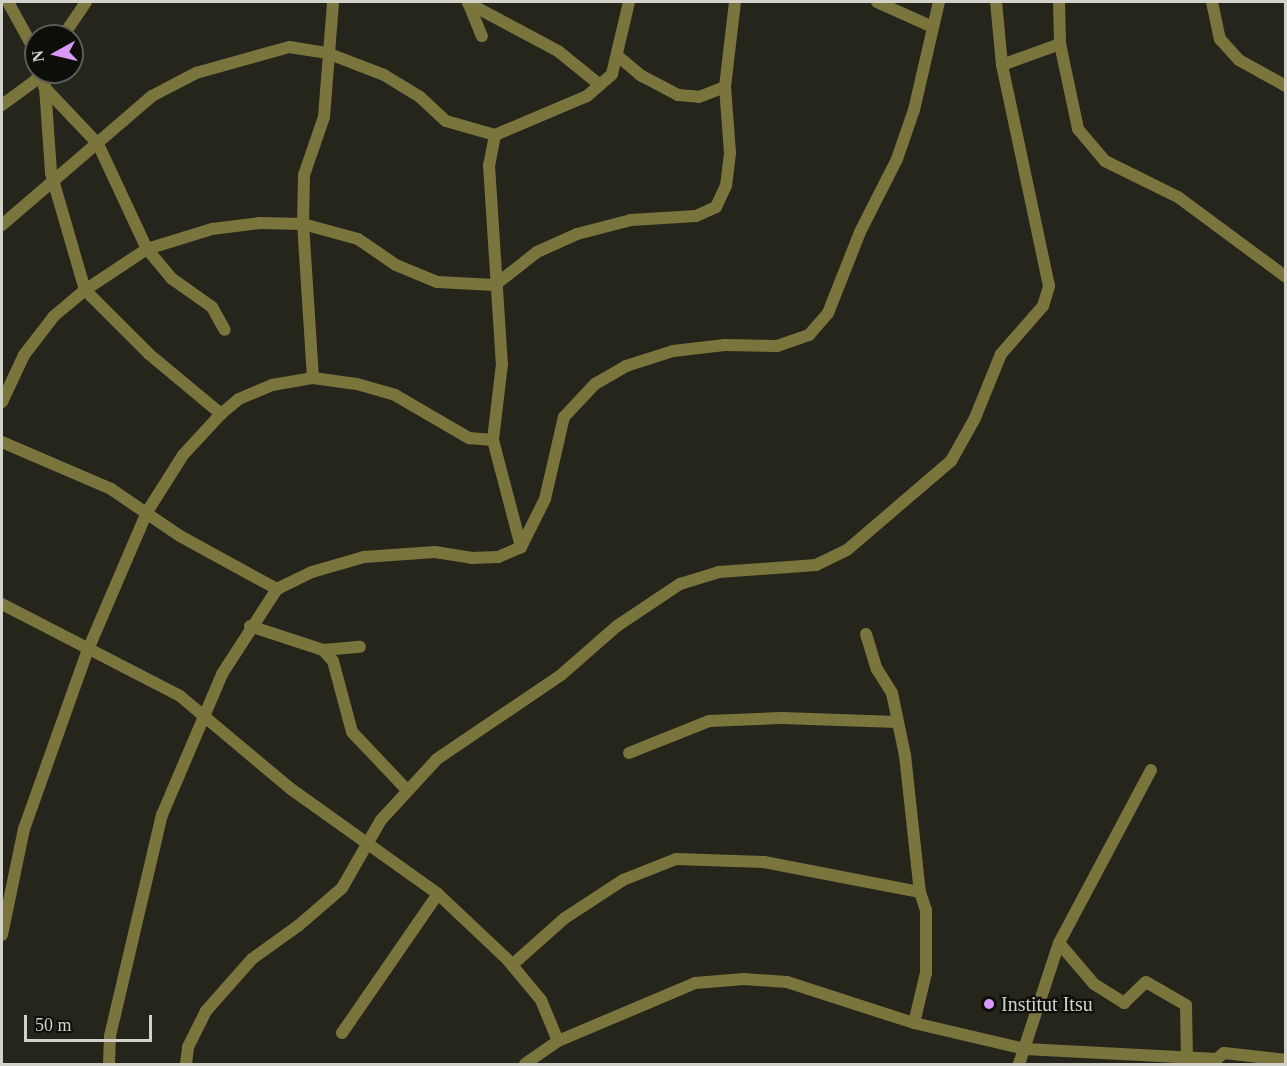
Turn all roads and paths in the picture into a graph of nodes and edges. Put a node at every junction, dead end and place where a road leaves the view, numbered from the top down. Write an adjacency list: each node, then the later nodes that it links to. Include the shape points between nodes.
1 (8, 2): 14 (street)
2 (86, 2): 12 (street)
3 (333, 2): 17 (street)
4 (468, 2): 15 (street); 22 (street, via 558,51)
5 (629, 2): 18 (street)
6 (735, 2): 25 (street)
7 (877, 2): 13 (street)
8 (939, 2): 13 (street)
9 (996, 2): 19 (street)
10 (1059, 2): 16 (street)
11 (1212, 2): 23 (street, via 1220,39 1239,60)
12 (71, 24)
13 (933, 27): 43 (street, via 914,110 897,159 860,232 828,313 809,335 777,346 725,345 673,351 626,366 595,384 564,417 544,499)
14 (24, 31)
15 (482, 36)
16 (1060, 44): 19 (street); 33 (street, via 1078,129 1105,161 1179,197)
17 (327, 53): 27 (street, via 384,75 420,97 446,121); 28 (street, via 289,47 196,73 152,96); 30 (street, via 324,117 304,175)
18 (619, 57): 22 (street, via 612,74); 25 (street, via 642,76 678,95 699,97)
19 (1002, 65): 55 (street, via 1049,286 1043,306 1001,354 975,418 951,462 847,550 816,565 719,572 680,584 617,626 561,675 438,759)
20 (30, 84): 26 (street)
21 (44, 84): 24 (street)
22 (600, 85): 27 (street, via 586,96)
23 (1286, 86)
24 (44, 87): 28 (street); 29 (street, via 43,109)
25 (725, 87): 34 (street, via 730,153 726,186 716,207 696,216 631,220 577,234 537,252)
26 (2, 105)
27 (495, 135): 34 (street, via 489,165)
28 (98, 144): 29 (street); 32 (street)
29 (55, 183): 31 (street); 35 (street)
30 (303, 224): 32 (street, via 260,223 212,229); 34 (street, via 358,239 396,265 437,282); 37 (street)
31 (2, 225)
32 (147, 249): 35 (street); 36 (street, via 171,278 212,307)
33 (1286, 277)
34 (495, 285): 40 (street, via 502,364)
35 (85, 290): 38 (street, via 54,315 24,355); 39 (street, via 149,354)
36 (225, 330)
37 (313, 378): 39 (street, via 272,385 239,399); 40 (street, via 357,384 395,395 468,438)
38 (2, 402)
39 (221, 414): 42 (street, via 183,454)
40 (493, 440): 43 (street)
41 (2, 442): 42 (street, via 111,489)
42 (147, 512): 44 (street, via 180,536); 50 (street)
43 (521, 547): 44 (street, via 498,557 471,558 435,552 364,557 312,572)
44 (277, 589): 46 (street)
45 (2, 604): 50 (street)
46 (250, 626): 49 (street); 51 (street, via 222,674)
47 (866, 634): 52 (street, via 877,669 888,681)
48 (360, 647): 49 (street)
49 (323, 650): 55 (street, via 333,661 352,732)
50 (87, 651): 51 (street, via 180,696); 59 (street, via 24,829)
51 (205, 720): 56 (street, via 291,789); 68 (street, via 162,815 110,1036)
52 (897, 722): 53 (street, via 782,718 709,721); 57 (street, via 905,755)
53 (629, 753)
54 (1151, 770): 60 (street)
55 (406, 789): 56 (street)
56 (369, 842): 58 (street); 69 (street, via 342,888 252,959 206,1011 188,1047)
57 (920, 892): 61 (street, via 764,862 676,859 623,880 565,918); 62 (street, via 926,910 927,954)
58 (438, 894): 61 (street); 63 (street)
59 (2, 935)
60 (1059, 943): 65 (street); 66 (street, via 1094,984 1124,1003 1146,982 1186,1005)
61 (512, 965): 64 (street, via 541,1000)
62 (914, 1023): 64 (street, via 787,982 744,979 695,983); 65 (street)
63 (342, 1033)
64 (558, 1041): 70 (street)
65 (1025, 1049): 66 (street); 71 (street)
66 (1188, 1060): 67 (street, via 1217,1059 1224,1053)
67 (1286, 1060)
68 (109, 1065)
69 (186, 1065)
70 (525, 1065)
71 (1019, 1065)

